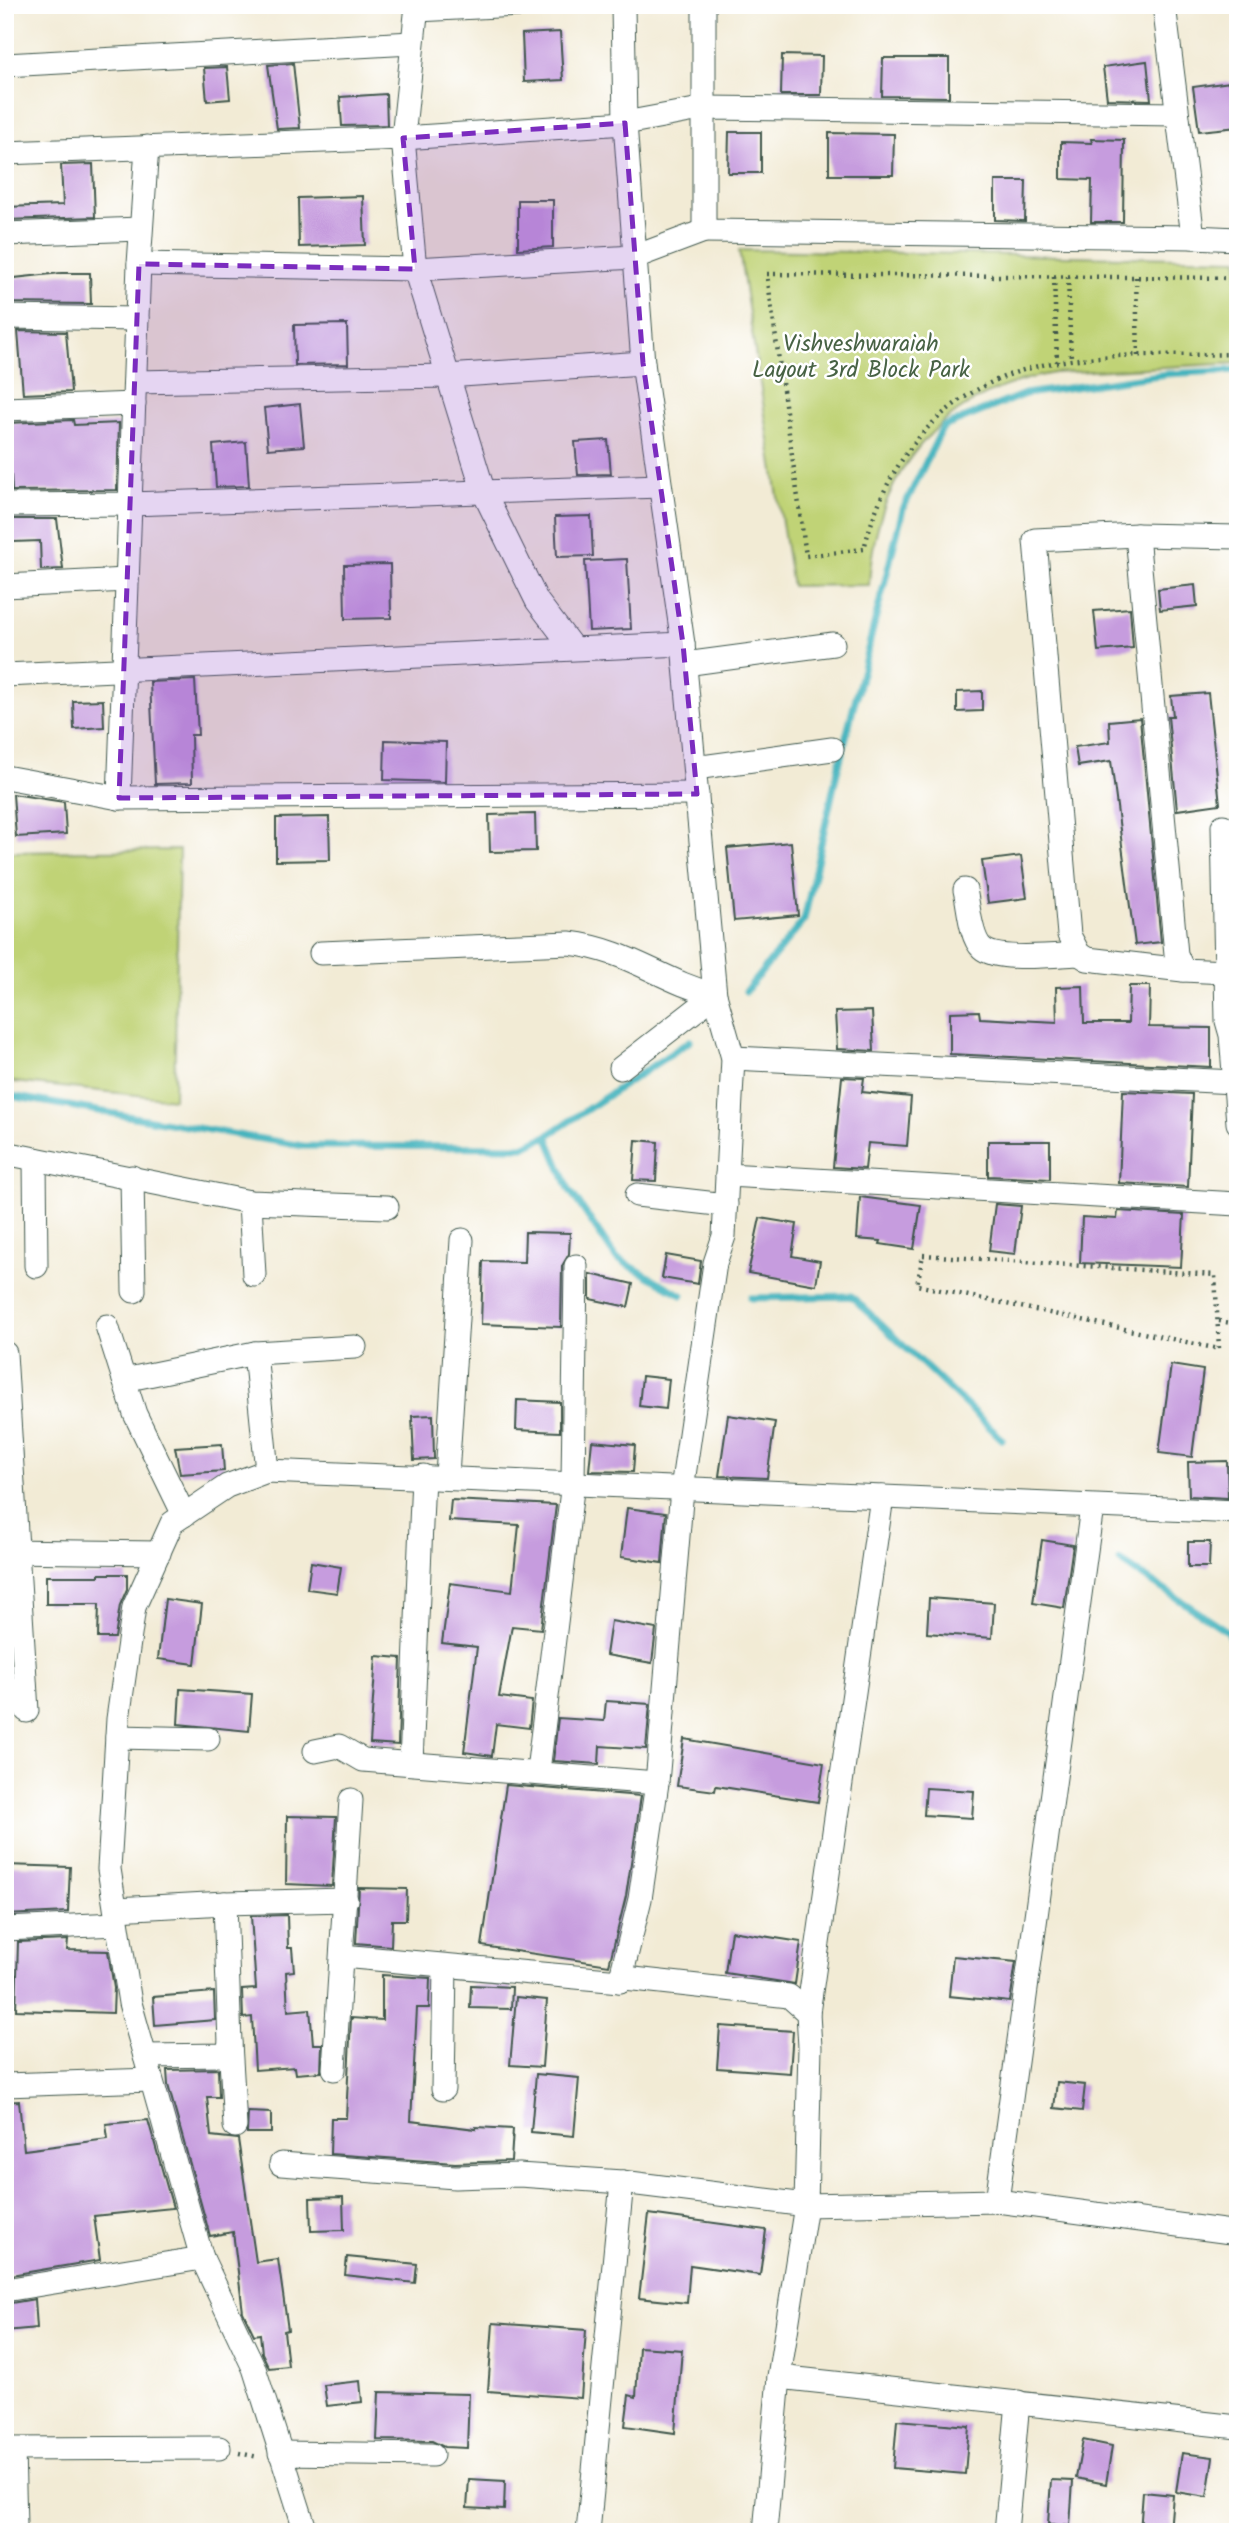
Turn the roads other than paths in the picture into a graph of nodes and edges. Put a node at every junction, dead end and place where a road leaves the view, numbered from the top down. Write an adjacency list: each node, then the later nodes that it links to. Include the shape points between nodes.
1 (520, 5): 5 (street)
2 (623, 5): 10 (street)
3 (704, 5): 8 (street)
4 (1164, 5): 9 (street)
5 (417, 8): 6 (street)
6 (412, 43): 7 (street); 11 (street)
7 (5, 65)
8 (706, 108): 9 (street); 10 (street); 15 (street)
9 (1177, 114): 17 (street)
10 (625, 123): 11 (street); 19 (street)
11 (403, 138): 12 (street); 21 (street)
12 (147, 147): 13 (street); 14 (street)
13 (5, 153)
14 (140, 229): 16 (street); 20 (street)
15 (704, 231): 17 (street); 19 (street)
16 (5, 234)
17 (1193, 237): 18 (street)
18 (1238, 239)
19 (635, 257): 21 (street); 24 (street)
20 (139, 264): 21 (street); 23 (street)
21 (415, 269): 25 (street)
22 (5, 317): 23 (street)
23 (137, 319): 26 (street)
24 (643, 363): 25 (street); 28 (street)
25 (447, 376): 26 (street); 29 (street)
26 (134, 393): 27 (street); 30 (street)
27 (5, 409)
28 (660, 486): 29 (street); 38 (street)
29 (484, 493): 30 (street); 37 (street, via 537,601)
30 (130, 504): 31 (street); 34 (street)
31 (5, 505)
32 (1137, 535): 33 (street); 49 (street, via 1035,540 1069,935); 50 (street, via 1176,954)
33 (1238, 537)
34 (127, 580): 35 (street); 39 (street)
35 (5, 586)
36 (833, 644): 38 (street)
37 (572, 647): 38 (street); 39 (street)
38 (684, 654): 42 (street)
39 (124, 669): 40 (street); 45 (street)
40 (5, 675)
41 (832, 749): 42 (street)
42 (695, 768): 44 (street)
43 (5, 777): 45 (street)
44 (698, 794): 45 (street); 52 (street)
45 (119, 798)
46 (1223, 826): 51 (street)
47 (965, 890): 49 (street, via 982,948 995,955)
48 (321, 953): 52 (street, via 583,944 643,963 687,988)
49 (1079, 954): 50 (street, via 1087,959)
50 (1183, 970): 51 (street)
51 (1226, 972): 55 (street)
52 (716, 995): 53 (street); 54 (street)
53 (733, 1058): 55 (street); 59 (street)
54 (621, 1068)
55 (1235, 1082): 56 (street)
56 (1238, 1123)
57 (5, 1153): 58 (street)
58 (34, 1159): 60 (street); 67 (street)
59 (727, 1175): 63 (street); 64 (street)
60 (132, 1177): 62 (street); 70 (street)
61 (637, 1195): 64 (street)
62 (250, 1202): 65 (street); 69 (street)
63 (1238, 1204)
64 (726, 1205): 80 (street)
65 (387, 1207)
66 (463, 1240): 78 (street)
67 (36, 1266)
68 (576, 1266): 79 (street)
69 (254, 1275)
70 (134, 1291)
71 (107, 1326): 75 (street)
72 (355, 1347): 74 (street)
73 (5, 1353): 85 (street)
74 (255, 1353): 75 (street); 76 (street)
75 (124, 1380): 84 (street, via 135,1414)
76 (267, 1471): 77 (street); 84 (street, via 227,1486)
77 (423, 1476): 78 (street); 91 (street)
78 (447, 1476): 79 (street)
79 (573, 1482): 80 (street); 92 (street)
80 (682, 1489): 81 (street); 93 (street)
81 (882, 1497): 82 (street); 102 (street)
82 (1092, 1507): 83 (street); 112 (street)
83 (1238, 1512)
84 (184, 1515): 86 (street, via 172,1523)
85 (11, 1551): 86 (street); 87 (street)
86 (159, 1553): 88 (street, via 134,1606)
87 (27, 1711)
88 (117, 1737): 89 (street); 97 (street, via 109,1870)
89 (208, 1739)
90 (315, 1751): 91 (street, via 339,1746 363,1760)
91 (411, 1763): 92 (street)
92 (537, 1771): 93 (street)
93 (657, 1783): 101 (street, via 640,1899)
94 (351, 1800): 95 (street)
95 (346, 1900): 96 (street); 99 (street)
96 (225, 1903): 97 (street); 103 (street)
97 (117, 1917): 98 (street); 104 (street, via 130,2003)
98 (6, 1936)
99 (342, 1956): 100 (street); 105 (street)
100 (445, 1966): 101 (street); 108 (street)
101 (620, 1981): 102 (street, via 789,1996)
102 (808, 2013): 113 (street)
103 (230, 2043): 104 (street, via 227,2055); 109 (street)
104 (145, 2056): 106 (street)
105 (334, 2069)
106 (151, 2080): 107 (street); 115 (street)
107 (5, 2085)
108 (443, 2089)
109 (235, 2126)
110 (281, 2164): 111 (street, via 455,2177 519,2175)
111 (622, 2182): 113 (street); 126 (street)
112 (997, 2201): 113 (street); 114 (street)
113 (806, 2205): 117 (street)
114 (1238, 2233)
115 (202, 2258): 116 (street); 122 (street, via 254,2368)
116 (5, 2290)
117 (779, 2377): 118 (street); 127 (street)
118 (1018, 2402): 119 (street); 128 (street)
119 (1238, 2427)
120 (219, 2448): 121 (street)
121 (9, 2449): 124 (street)
122 (280, 2452): 123 (street); 125 (street)
123 (432, 2455)
124 (15, 2525)
125 (306, 2532)
126 (587, 2532)
127 (765, 2532)
128 (1006, 2532)

